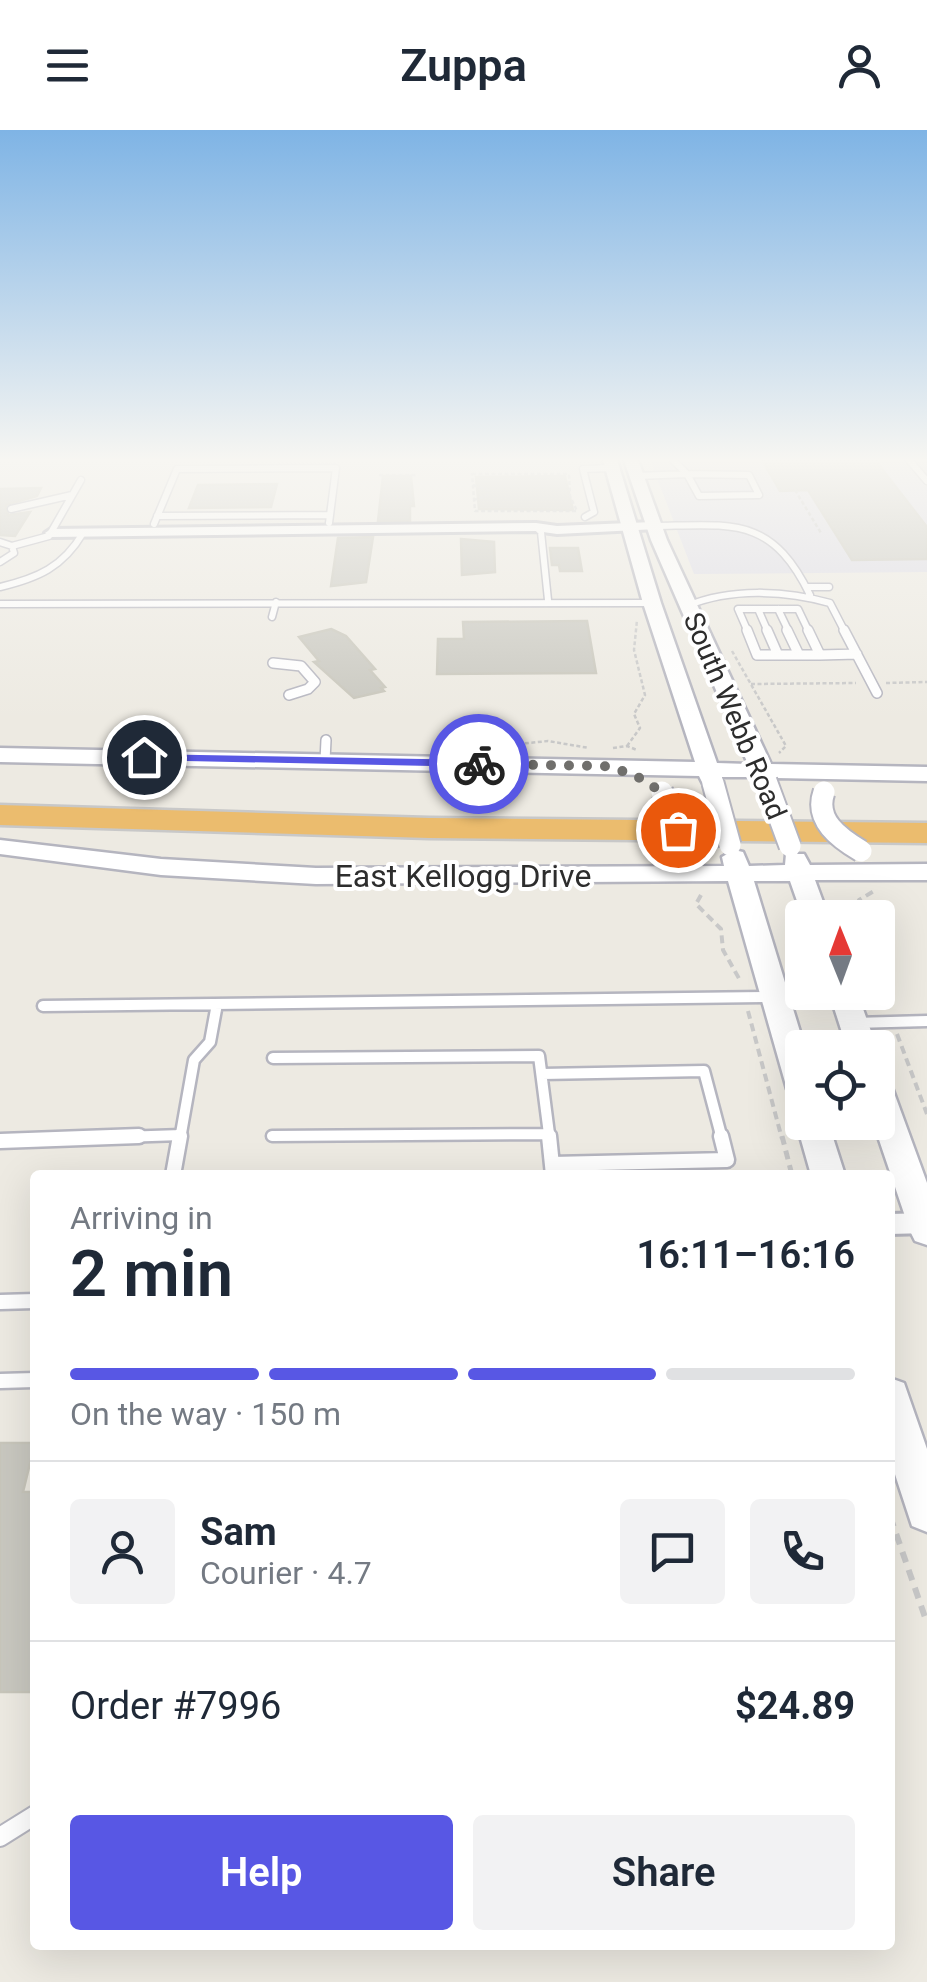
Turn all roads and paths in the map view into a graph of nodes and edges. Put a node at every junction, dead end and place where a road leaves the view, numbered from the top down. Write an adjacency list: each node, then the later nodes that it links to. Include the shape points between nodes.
1 (12, 546): 7 (lane, via 14,553)
2 (75, 546): 8 (lane, via 58,567)
3 (539, 546): 12 (lane)
4 (634, 546): 18 (main road, South Webb Road)
5 (662, 546): 17 (main road, South Webb Road)
6 (782, 546): 10 (lane)
7 (0, 562)
8 (0, 587)
9 (829, 587): 10 (lane)
10 (808, 591): 11 (lane); 26 (lane, via 830,603)
11 (769, 596): 17 (lane, via 716,597); 20 (lane)
12 (548, 600): 13 (lane); 14 (lane)
13 (608, 600): 18 (lane); 21 (lane)
14 (379, 601): 15 (lane); 22 (lane)
15 (276, 602): 16 (lane); 23 (lane)
16 (0, 604)
17 (687, 606): 38 (main road, South Webb Road)
18 (645, 609): 35 (path, via 634,650 645,695 632,711 640,728); 41 (main road, South Webb Road)
19 (758, 609): 20 (lane); 27 (lane); 27 (lane, via 738,609 757,655)
20 (776, 609): 25 (lane); 28 (lane, via 798,609)
21 (608, 611)
22 (376, 616)
23 (272, 618)
24 (724, 638): 32 (path)
25 (799, 654): 27 (lane); 28 (lane)
26 (857, 654): 28 (lane); 31 (lane)
27 (778, 655)
28 (820, 655)
29 (273, 663): 34 (lane, via 301,666 315,682)
30 (927, 682): 31 (path)
31 (871, 683): 32 (path); 33 (lane)
32 (751, 684): 38 (path, via 786,746)
33 (877, 693)
34 (288, 694)
35 (627, 746)
36 (0, 754): 37 (main road, via 326,750)
37 (604, 766): 41 (main road); 50 (main road, bridge, via 662,792 677,821 676,850 660,864)
38 (769, 768): 39 (main road); 41 (main road); 49 (main road, South Webb Road, bridge)
39 (858, 772): 40 (main road); 47 (main road, bridge, via 820,800 831,829 861,851)
40 (927, 774)
41 (710, 775): 48 (main road, South Webb Road, bridge)
42 (0, 792): 43 (highway)
43 (927, 809)
44 (0, 815): 45 (highway)
45 (927, 834)
46 (0, 847): 50 (main road, East Kellogg Drive, via 268,874)
47 (924, 872): 49 (main road, East Kellogg Drive)
48 (739, 874): 49 (main road, East Kellogg Drive); 50 (main road, East Kellogg Drive); 56 (main road, South Webb Road)
49 (800, 874): 53 (main road, South Webb Road)
50 (625, 875)
51 (878, 888): 54 (path)
52 (701, 895): 55 (path, via 696,904 720,922 723,950)
53 (809, 900)
54 (859, 900)
55 (745, 997): 56 (lane); 57 (lane); 75 (path)
56 (776, 997): 62 (main road, South Webb Road)
57 (218, 1004): 58 (lane); 68 (lane, via 210,1042 194,1060)
58 (43, 1006)
59 (888, 1010): 61 (path)
60 (927, 1020): 61 (lane)
61 (892, 1022): 63 (lane); 66 (path)
62 (785, 1030)
63 (871, 1030)
64 (273, 1058): 65 (lane, via 540,1056)
65 (542, 1074): 67 (lane); 74 (lane, via 704,1071 727,1160)
66 (927, 1114)
67 (549, 1134): 69 (lane); 74 (lane)
68 (181, 1135): 72 (lane); 73 (lane)
69 (272, 1136)
70 (895, 1138): 78 (main road)
71 (817, 1140): 76 (main road)
72 (0, 1141)
73 (175, 1170)
74 (553, 1170)
75 (791, 1170)
76 (826, 1170)
77 (895, 1224): 78 (street)
78 (926, 1226)
79 (0, 1302): 80 (lane)
80 (30, 1302)
81 (30, 1380): 82 (lane)
82 (0, 1381)
83 (895, 1410): 84 (main road)
84 (927, 1512)
85 (895, 1530): 86 (path)
86 (927, 1623)
87 (30, 1818): 88 (lane)
88 (0, 1836)

